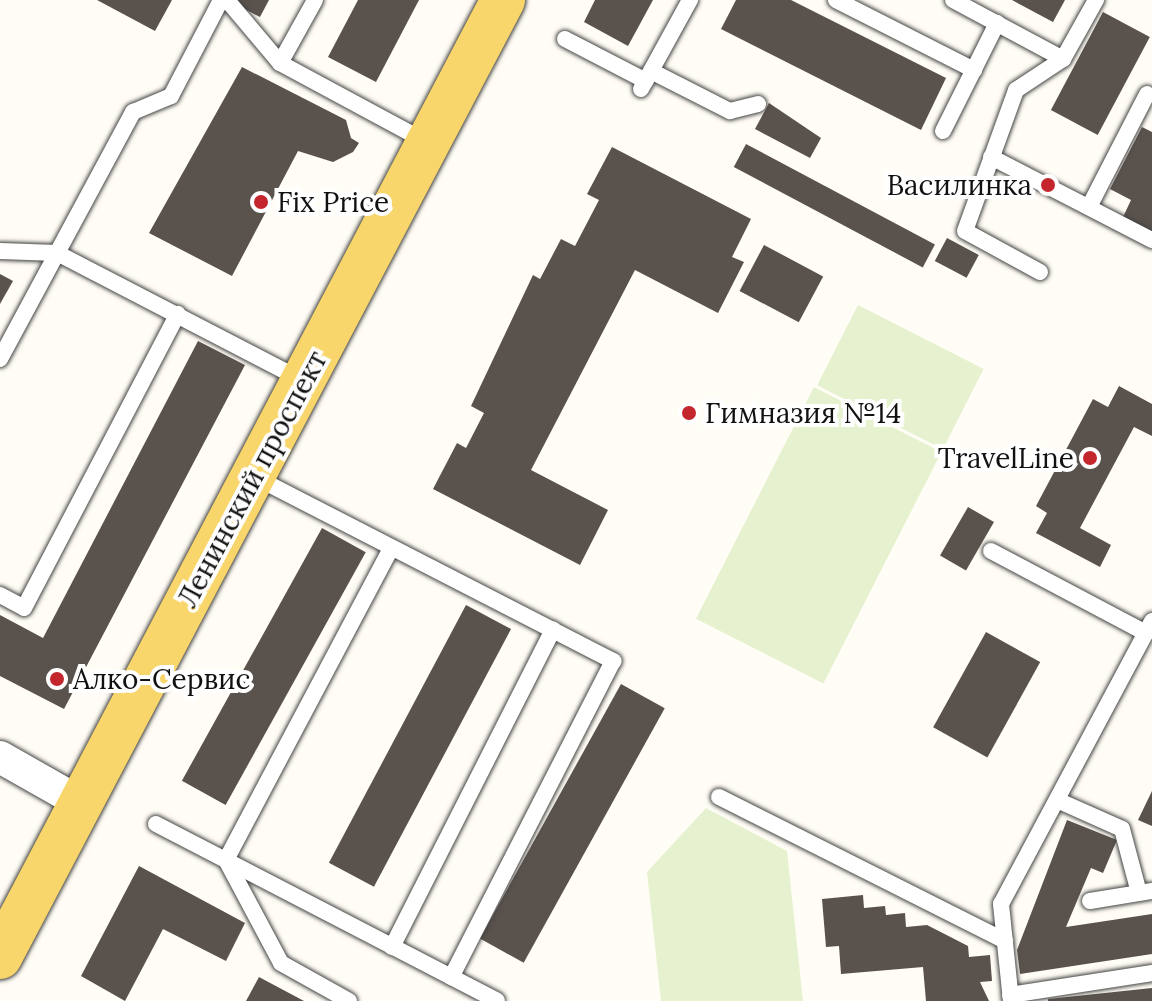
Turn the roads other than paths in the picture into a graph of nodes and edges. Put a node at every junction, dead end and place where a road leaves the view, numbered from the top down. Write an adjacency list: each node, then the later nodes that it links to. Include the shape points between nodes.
1 (224, 0): 11 (lane); 22 (lane, via 171,96 133,112)
2 (315, 0): 11 (lane)
3 (503, 0): 17 (main road, Ленинский проспект)
4 (690, 0): 13 (lane)
5 (836, 0): 12 (lane)
6 (953, 0): 8 (lane)
7 (1096, 0): 10 (lane)
8 (997, 23): 10 (lane); 12 (lane)
9 (565, 39): 13 (lane)
10 (1063, 59): 18 (lane, via 1016,90)
11 (280, 63): 17 (lane)
12 (974, 70): 16 (lane)
13 (646, 80): 15 (lane, via 730,111)
14 (1147, 94): 19 (lane)
15 (758, 104)
16 (943, 131)
17 (428, 143): 26 (main road, Ленинский проспект)
18 (991, 157): 19 (lane); 23 (lane, via 965,231)
19 (1089, 207): 20 (lane)
20 (1152, 240)
21 (0, 251): 22 (lane)
22 (57, 253): 24 (lane); 25 (lane)
23 (1040, 272)
24 (178, 314): 26 (lane); 30 (lane, via 24,608)
25 (0, 359)
26 (303, 381): 27 (main road, Ленинский проспект)
27 (253, 476): 28 (lane); 36 (main road, Ленинский проспект)
28 (391, 548): 32 (lane); 38 (lane)
29 (991, 551): 31 (lane)
30 (0, 595)
31 (1149, 627): 35 (lane)
32 (553, 630): 42 (lane); 45 (lane, via 613,661)
33 (0, 757): 36 (street)
34 (719, 797): 41 (lane)
35 (1057, 800): 39 (lane, via 1122,829); 41 (lane, via 1001,904)
36 (81, 803): 43 (main road, Ленинский проспект)
37 (156, 824): 38 (lane)
38 (226, 860): 42 (lane); 47 (lane, via 281,963)
39 (1145, 892): 40 (lane)
40 (1090, 901)
41 (1005, 941): 46 (lane)
42 (392, 947): 45 (lane)
43 (1, 955)
44 (1152, 973): 46 (lane)
45 (451, 977): 48 (lane)
46 (1010, 998)
47 (349, 1001)
48 (497, 1001)

